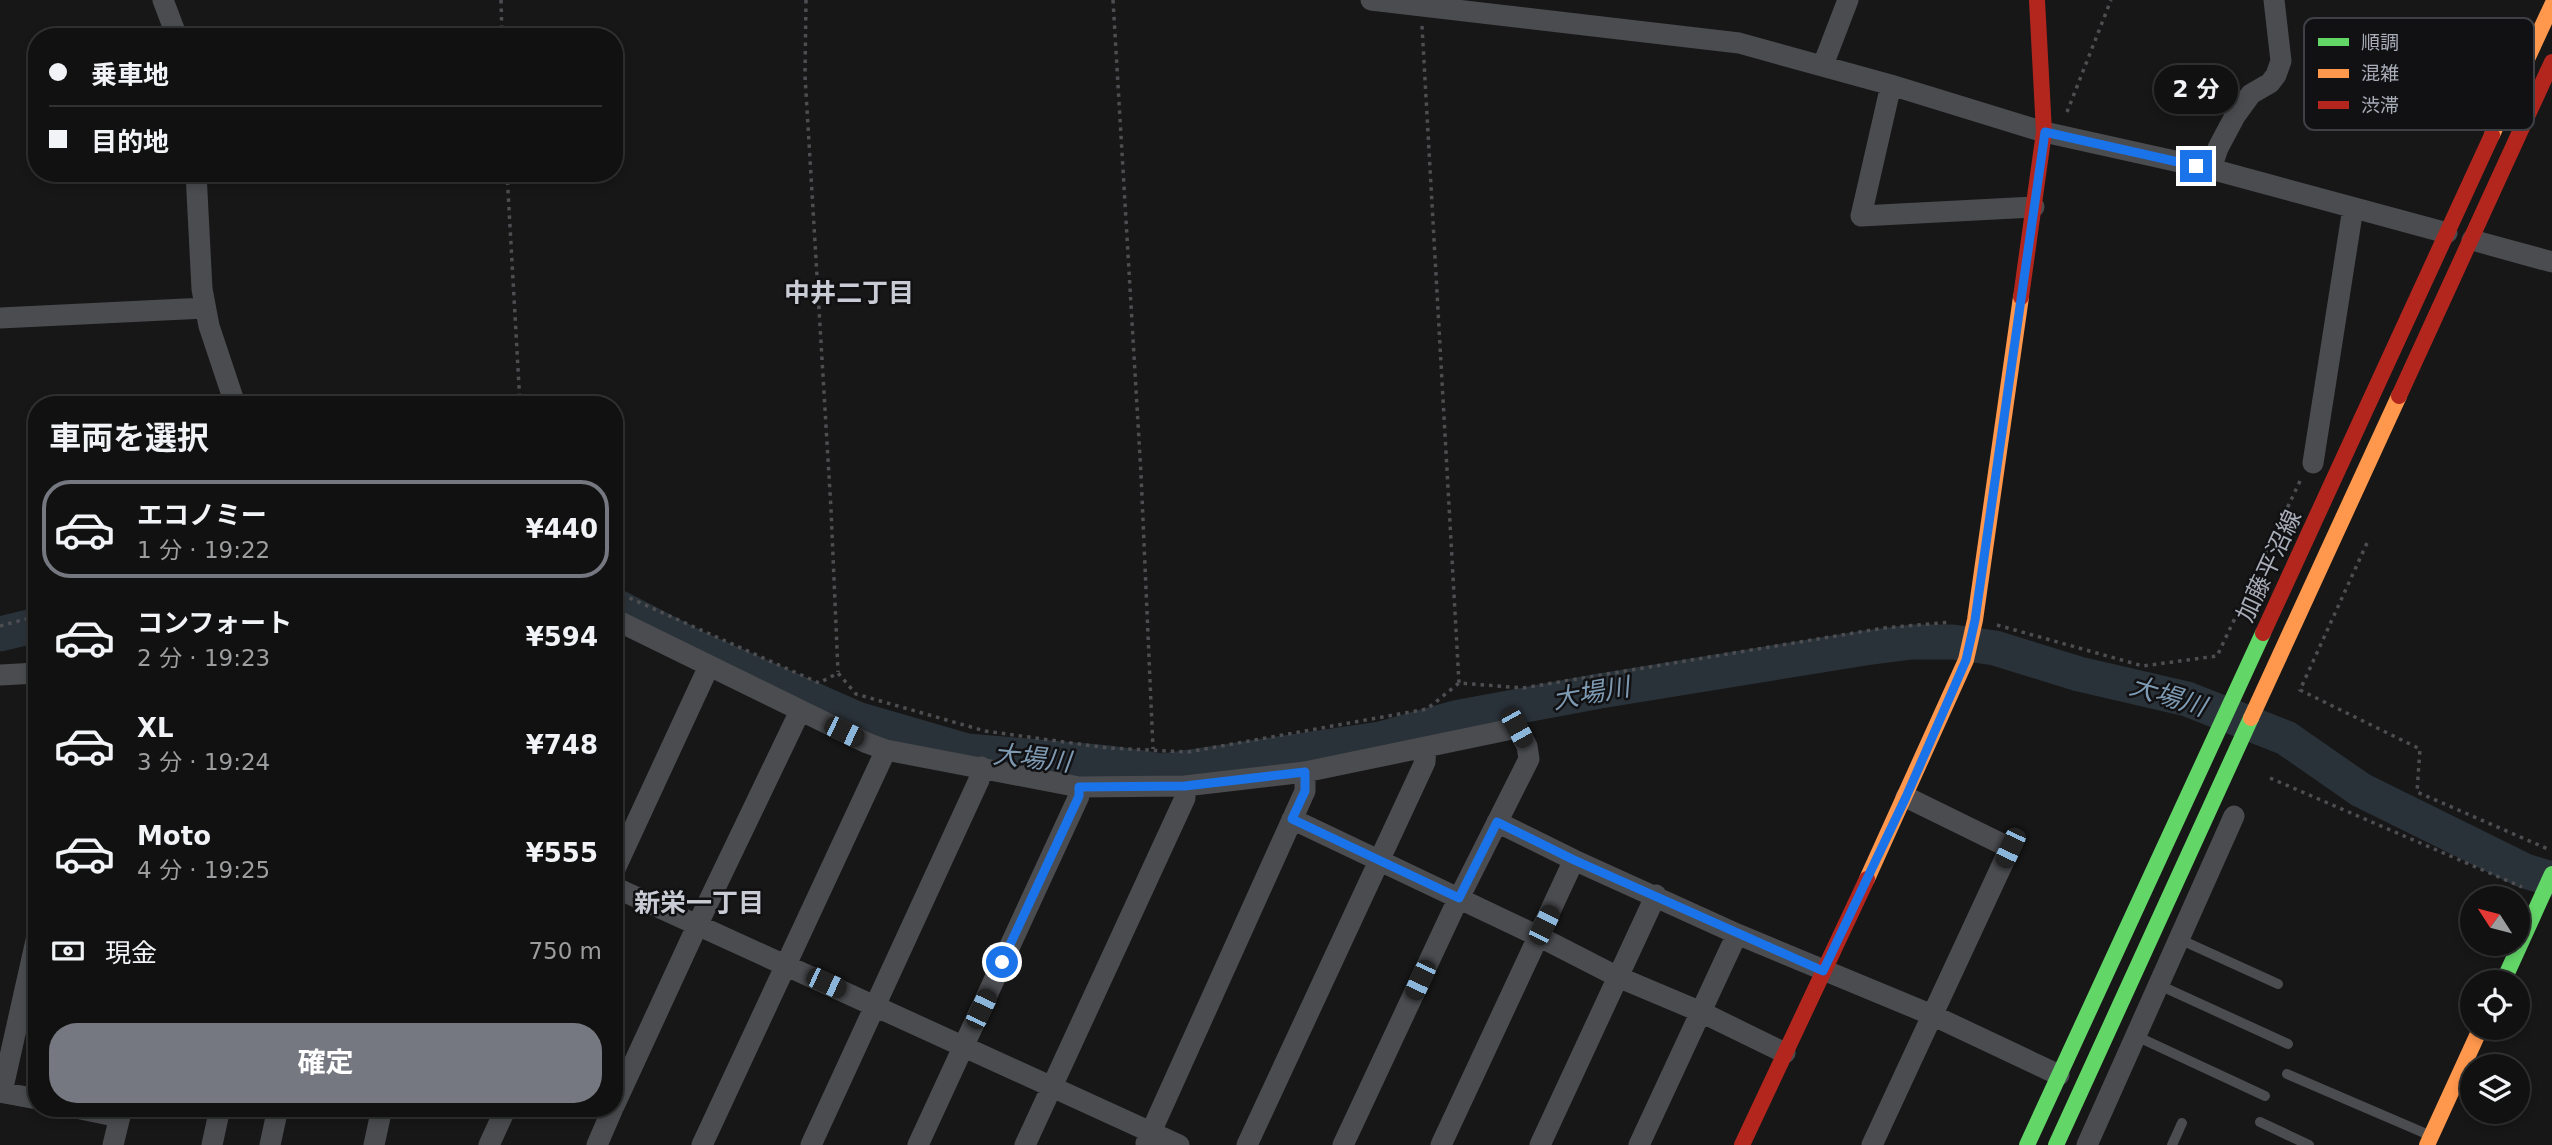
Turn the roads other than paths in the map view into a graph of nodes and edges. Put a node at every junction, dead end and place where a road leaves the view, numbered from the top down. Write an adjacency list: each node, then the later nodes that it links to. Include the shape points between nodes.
1 (163, 0): 8 (street)
2 (1371, 0): 6 (street)
3 (1848, 0): 11 (street)
4 (2038, 0): 16 (main road)
5 (2274, 0): 17 (street, via 2281,61 2276,75 2251,94 2235,116)
6 (1421, 3): 11 (street, via 1739,43)
7 (2552, 5): 9 (main road, 加藤平沼線)
8 (174, 28)
9 (2534, 44)
10 (2552, 62): 13 (main road, 加藤平沼線)
11 (1823, 65): 12 (street)
12 (1891, 85): 16 (street); 19 (street, via 1861,216)
13 (2534, 102)
14 (2494, 130): 21 (main road, 加藤平沼線)
15 (2521, 130): 22 (main road, 加藤平沼線)
16 (2045, 132): 17 (street); 19 (main road)
17 (2211, 169): 20 (street)
18 (196, 182): 24 (street)
19 (2034, 207): 39 (main road, via 1975,620 1966,660)
20 (2353, 208): 21 (street); 27 (street)
21 (2447, 233): 69 (main road, 加藤平沼線)
22 (2472, 240): 23 (street); 105 (main road, 加藤平沼線)
23 (2552, 262)
24 (205, 308): 25 (street); 26 (street)
25 (0, 318)
26 (232, 396)
27 (2307, 470)
28 (623, 630): 29 (street)
29 (709, 666): 32 (street); 43 (street)
30 (28, 673): 31 (street)
31 (0, 675)
32 (800, 710): 34 (street); 50 (street)
33 (1426, 747): 36 (street); 42 (street, via 1517,728 1529,760); 45 (street, via 1425,762)
34 (886, 750): 35 (street); 54 (street)
35 (981, 767): 38 (street); 61 (street)
36 (1305, 772): 37 (street); 41 (street, via 1305,791)
37 (1185, 786): 38 (street); 71 (street, via 1185,798)
38 (1079, 787): 67 (street, via 1079,796)
39 (1906, 797): 56 (main road); 63 (street, via 2010,848)
40 (2234, 816): 53 (street)
41 (1292, 819): 45 (street); 84 (street)
42 (1497, 822): 44 (street); 49 (street)
43 (623, 852)
44 (1574, 860): 48 (street); 52 (street)
45 (1379, 861): 49 (street); 97 (street)
46 (2552, 874): 55 (main road)
47 (623, 891): 50 (street)
48 (1656, 895): 51 (street); 58 (street)
49 (1459, 898): 52 (street); 98 (street)
50 (698, 923): 54 (street); 72 (street)
51 (1737, 934): 56 (street); 62 (street)
52 (1538, 936): 58 (street); 99 (street)
53 (2179, 939): 59 (lane); 60 (street)
54 (786, 964): 61 (street); 92 (street)
55 (2508, 970)
56 (1823, 971): 63 (street); 68 (main road)
57 (28, 975): 73 (street)
58 (1618, 977): 62 (street); 100 (street)
59 (2278, 984)
60 (2159, 985): 64 (street); 66 (lane)
61 (874, 1006): 67 (street); 93 (street)
62 (1701, 1013): 68 (street); 101 (street)
63 (1933, 1015): 69 (street); 103 (street)
64 (2136, 1036): 74 (lane); 106 (street)
65 (2476, 1040): 85 (main road)
66 (2288, 1044)
67 (963, 1047): 71 (street); 94 (street)
68 (1785, 1053): 102 (main road)
69 (2059, 1074): 104 (main road, 加藤平沼線)
70 (2287, 1074): 85 (lane)
71 (1051, 1086): 84 (street); 95 (street)
72 (623, 1087)
73 (1, 1092): 75 (street)
74 (2265, 1096)
75 (28, 1097)
76 (119, 1117): 86 (street)
77 (218, 1117): 87 (street)
78 (276, 1117): 88 (street)
79 (379, 1117): 89 (street)
80 (502, 1117): 90 (street)
81 (610, 1117): 91 (street)
82 (2260, 1122): 108 (lane)
83 (2182, 1123): 107 (lane)
84 (1148, 1139): 96 (street)
85 (2429, 1141)
86 (114, 1145)
87 (212, 1145)
88 (270, 1145)
89 (374, 1145)
90 (489, 1145)
91 (597, 1145)
92 (702, 1145)
93 (811, 1145)
94 (918, 1145)
95 (1025, 1145)
96 (1179, 1145)
97 (1247, 1145)
98 (1343, 1145)
99 (1441, 1145)
100 (1540, 1145)
101 (1639, 1145)
102 (1742, 1145)
103 (1872, 1145)
104 (2027, 1145)
105 (2056, 1145)
106 (2087, 1145)
107 (2172, 1145)
108 (2309, 1145)

